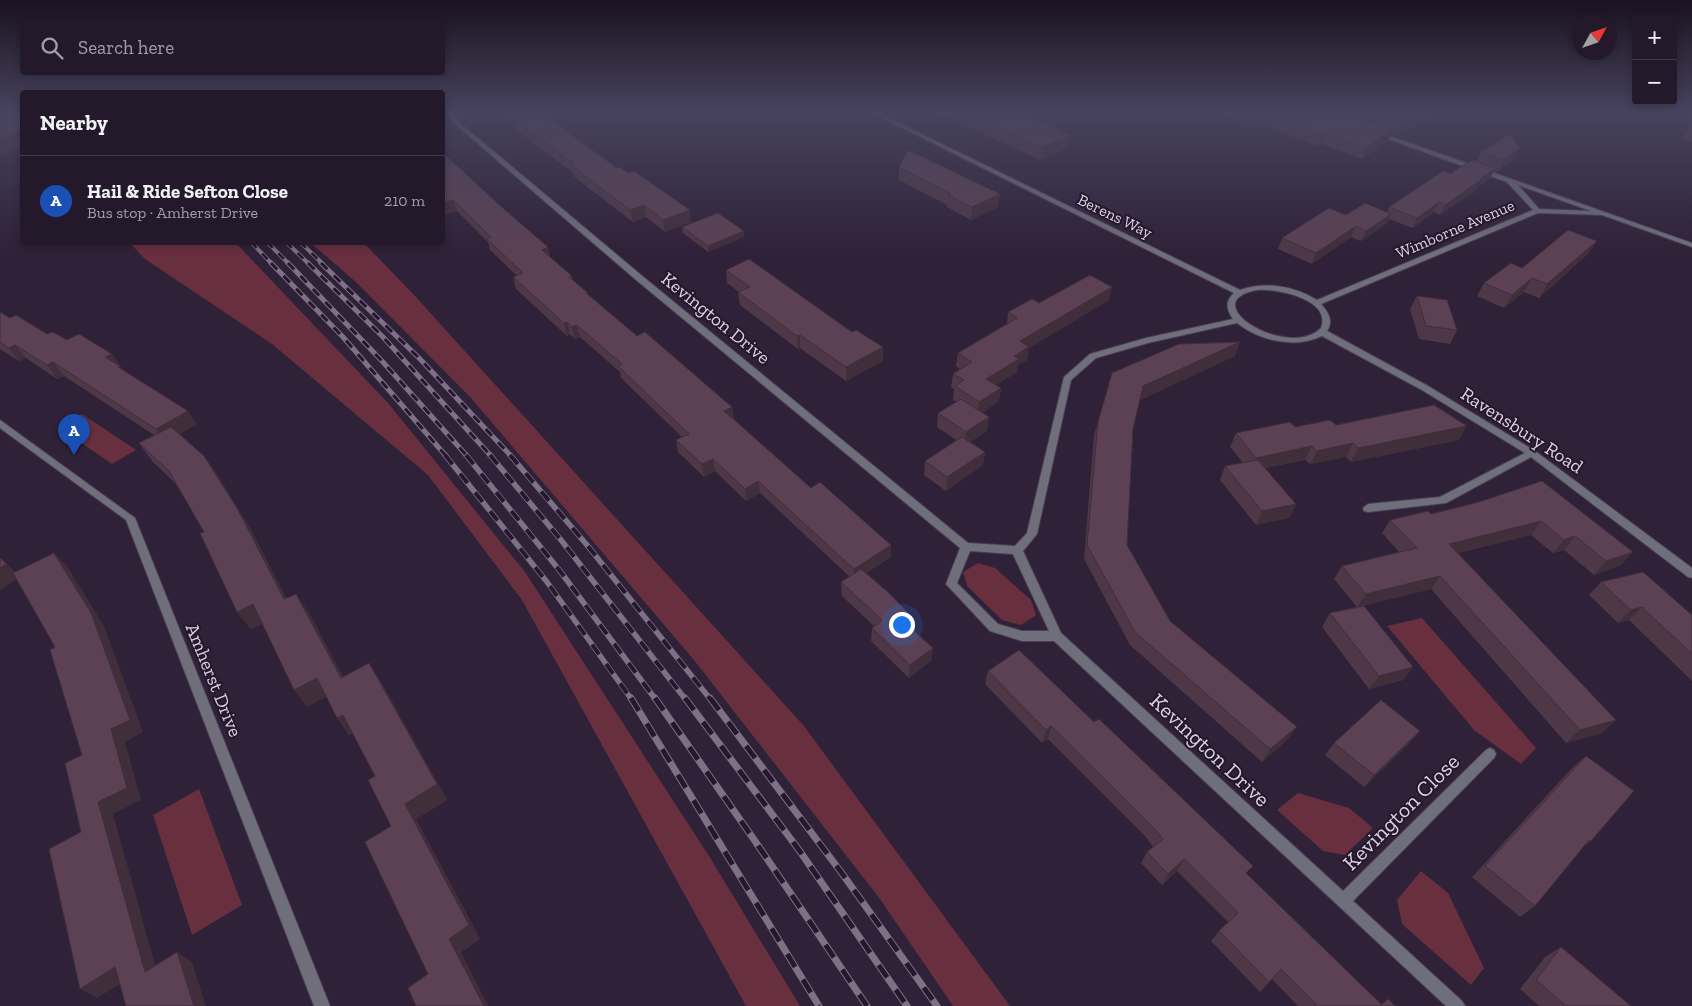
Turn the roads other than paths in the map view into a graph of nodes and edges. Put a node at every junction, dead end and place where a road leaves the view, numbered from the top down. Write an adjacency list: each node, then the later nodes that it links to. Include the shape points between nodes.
1 (498, 158): 15 (street, Kevington Drive)
2 (966, 158): 8 (street, Berens Way)
3 (1449, 158): 4 (street)
4 (1508, 179): 5 (street); 6 (street)
5 (1537, 211): 6 (street, Wimborne Avenue); 9 (street, Wimborne Avenue)
6 (1611, 215): 7 (street)
7 (1692, 245)
8 (1239, 292): 9 (street, via 1276,288 1298,294); 10 (street, via 1231,305)
9 (1316, 304): 11 (street, via 1327,319)
10 (1238, 320): 11 (street, via 1249,328 1281,339 1311,338); 16 (street, via 1093,356 1067,379 1032,534)
11 (1322, 332): 13 (street, Ravensbury Road, via 1426,388)
12 (0, 423): 21 (street, Amherst Drive, via 130,518)
13 (1532, 453): 14 (street, via 1442,500); 17 (street, Ravensbury Road)
14 (1368, 508)
15 (966, 547): 16 (street); 18 (street, via 951,584 994,628 1022,636)
16 (1017, 550): 18 (street)
17 (1692, 574)
18 (1058, 636): 20 (street, Kevington Drive)
19 (1490, 754): 20 (street, Kevington Close)
20 (1343, 900): 22 (street, Kevington Drive)
21 (322, 1006)
22 (1457, 1006)

